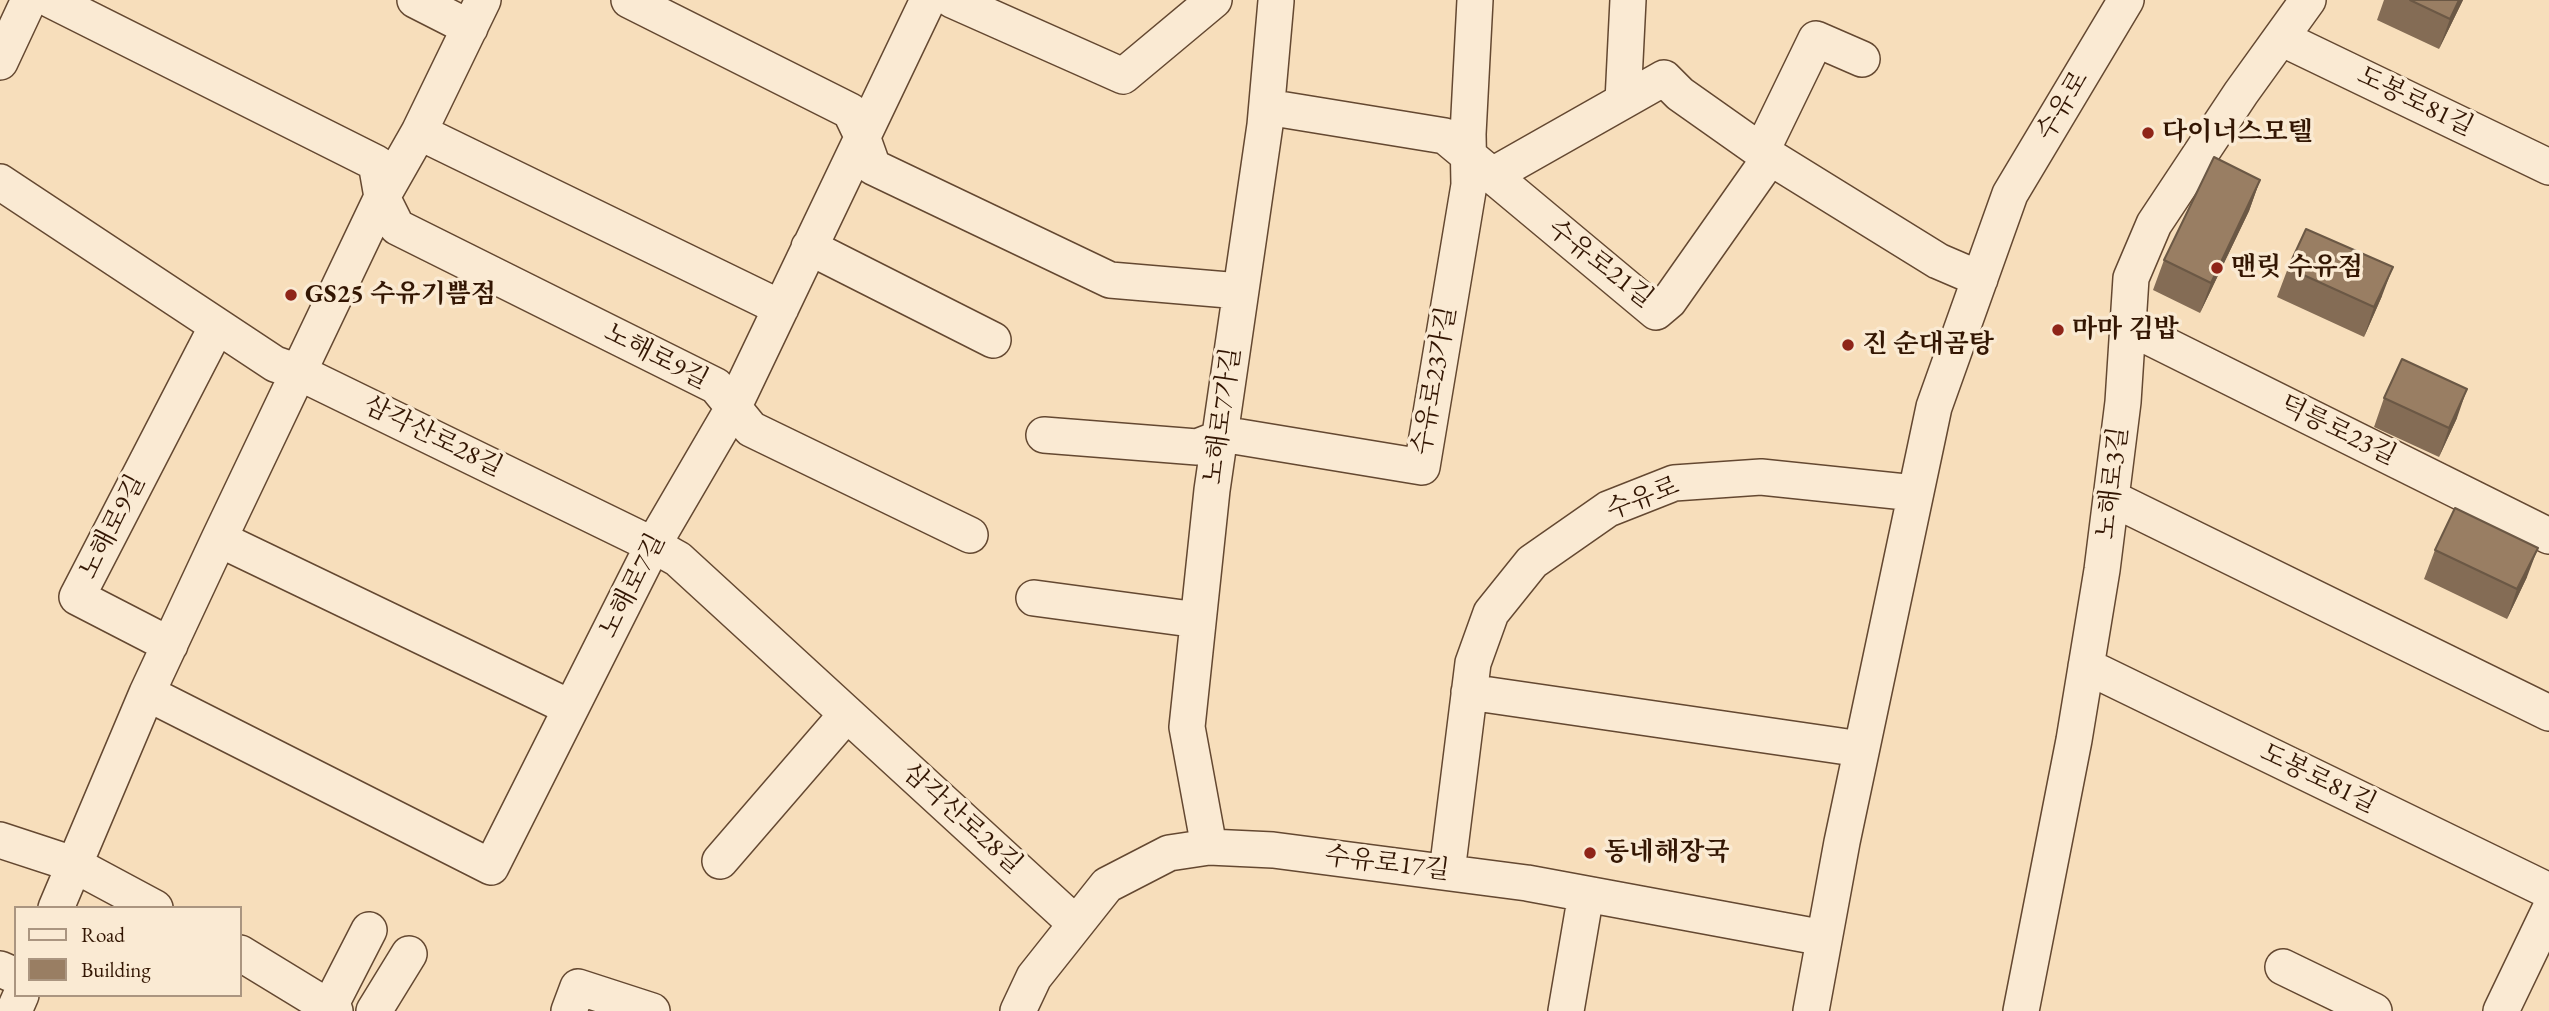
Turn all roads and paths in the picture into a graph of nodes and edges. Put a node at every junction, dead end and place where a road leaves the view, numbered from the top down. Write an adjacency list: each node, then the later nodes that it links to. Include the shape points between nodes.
1 (29, 0): 16 (street)
2 (51, 0): 25 (street, 노해로9길, via 376,163)
3 (415, 0): 13 (street)
4 (629, 0): 20 (street, via 850,111)
5 (928, 0): 20 (street, 노해로7길)
6 (952, 0): 7 (street, via 1123,76)
7 (1214, 0)
8 (1276, 0): 18 (street, 노해로7가길)
9 (1475, 0): 22 (street, 수유로23가길)
10 (1628, 0): 17 (street)
11 (2126, 0): 27 (street, 수유로, via 2010,194)
12 (2308, 0): 14 (street, 노해로3길)
13 (477, 14): 19 (street)
14 (2281, 38): 23 (street, 도봉로81길); 31 (street, 노해로3길, via 2154,224 2132,278)
15 (1862, 59): 21 (street, 수유로21길, via 1816,39)
16 (0, 62)
17 (1623, 101): 21 (street, via 1664,78); 22 (street)
18 (1267, 107): 22 (street, 수유로21길, via 1446,136); 28 (street, 노해로7가길)
19 (419, 132): 25 (street); 29 (street)
20 (862, 136): 26 (street, 노해로7길); 28 (street, via 873,167 1110,280)
21 (1765, 153): 22 (street, 수유로21길, via 1764,166 1669,301 1656,312); 27 (street, via 1938,261)
22 (1480, 167): 36 (street, 수유로23가길, via 1469,185 1422,467 1234,436)
23 (2549, 167)
24 (0, 182): 30 (street, 삼각산로28길)
25 (382, 197): 33 (street); 34 (street, 노해로9길, via 397,227 716,386)
26 (810, 247): 29 (street, 노해로7길); 32 (street)
27 (1980, 279): 37 (street, 수유로, via 1934,407)
28 (1240, 291): 36 (street, 노해로7가길)
29 (780, 308): 34 (street, 노해로7길)
30 (217, 326): 33 (street, 삼각산로28길, via 275,364); 45 (street, 노해로9길, via 77,597)
31 (2127, 326): 38 (street, 노해로3길); 40 (street, 덕릉로23길)
32 (993, 340)
33 (298, 372): 41 (street); 42 (street, 삼각산로28길)
34 (733, 408): 39 (street, 노해로9길, via 751,429); 42 (street, 노해로7길)
35 (1044, 435): 36 (street, 수유로23가길, via 1197,447)
36 (1220, 438): 44 (street, 노해로7가길)
37 (1915, 493): 47 (street, 수유로, via 1761,477 1674,483 1608,509 1532,562 1492,613 1473,663); 52 (street, 수유로)
38 (2111, 498): 46 (street, 노해로3길); 50 (street)
39 (970, 535)
40 (2549, 536)
41 (219, 539): 45 (street); 49 (street)
42 (653, 545): 49 (street, 노해로7길); 51 (street, 삼각산로28길, via 678,559)
43 (1034, 598): 44 (street)
44 (1198, 620): 54 (street, 노해로7가길, via 1186,727)
45 (170, 645): 48 (street)
46 (2086, 666): 58 (street, 도봉로81길); 76 (street, 노해로3길)
47 (1469, 691): 52 (street); 57 (street, 수유로)
48 (147, 693): 49 (street, 노해로7길, via 491,867); 56 (street)
49 (571, 708)
50 (2549, 713)
51 (847, 714): 55 (street); 63 (street, 삼각산로28길)
52 (1861, 749): 65 (street, 수유로)
53 (0, 840): 56 (street)
54 (1209, 847): 57 (street, 수유로17길, via 1273,850); 63 (street, 수유로17길, via 1170,853 1107,885)
55 (720, 861)
56 (73, 864): 60 (street); 61 (street)
57 (1447, 872): 59 (street, 수유로17길)
58 (2549, 891)
59 (1586, 894): 65 (street, 수유로17길); 74 (street)
60 (57, 906)
61 (151, 906)
62 (2549, 911): 78 (street)
63 (1076, 924): 73 (street, 수유로17길, via 1034,977)
64 (369, 930): 69 (street)
65 (1824, 938): 75 (street, 수유로)
66 (242, 954): 69 (street)
67 (409, 954): 70 (street)
68 (2283, 967): 77 (street)
69 (332, 1009)
70 (374, 1011)
71 (569, 1011): 72 (street, via 578,986)
72 (652, 1011)
73 (1018, 1011)
74 (1566, 1011)
75 (1811, 1011)
76 (2021, 1011)
77 (2374, 1011)
78 (2501, 1011)

